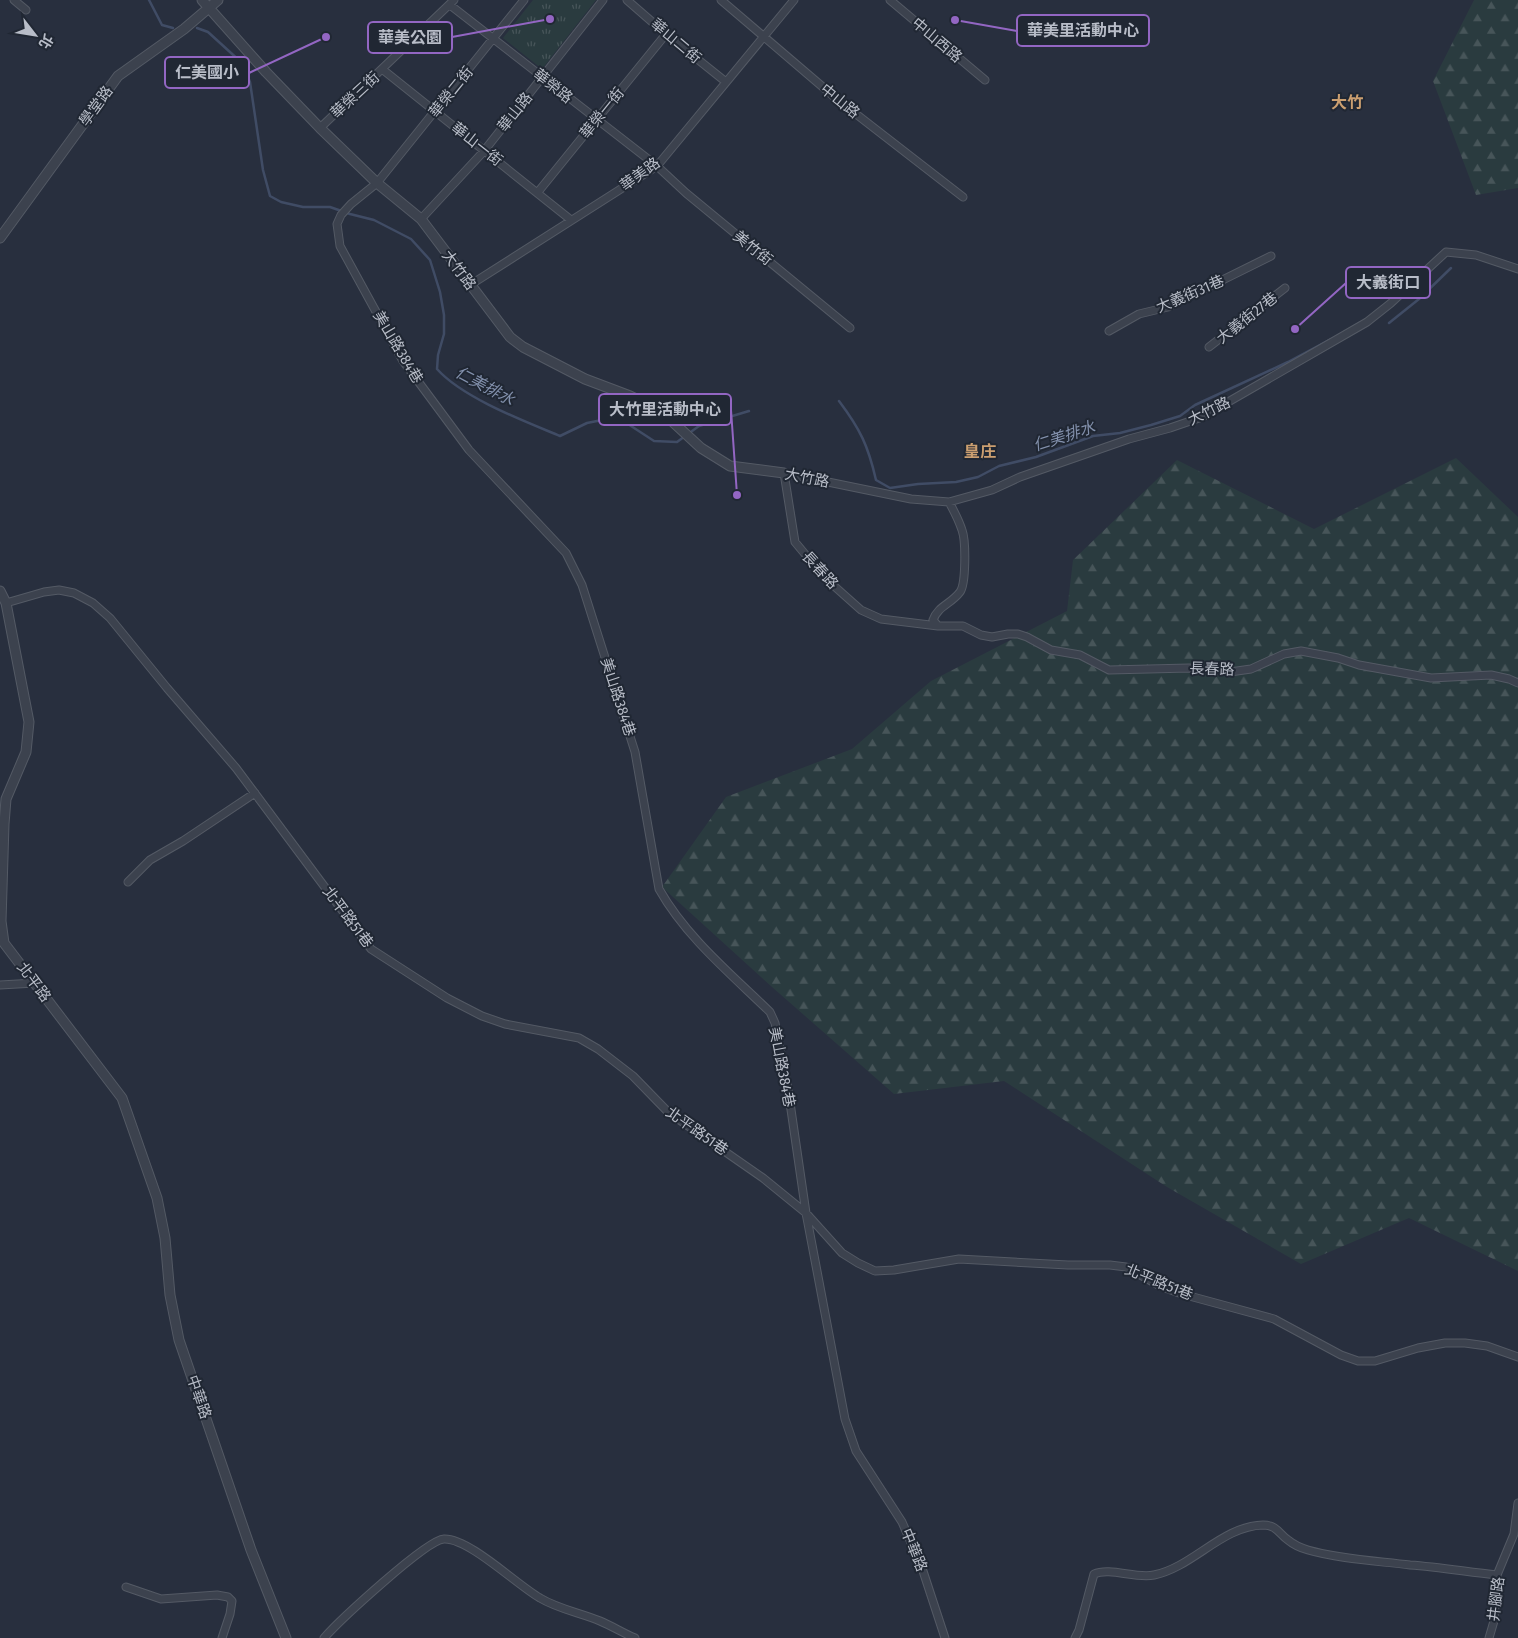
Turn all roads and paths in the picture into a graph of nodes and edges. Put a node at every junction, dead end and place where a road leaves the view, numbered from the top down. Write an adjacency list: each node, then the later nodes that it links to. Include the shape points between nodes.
1 (14, 0): 12 (street)
2 (202, 0): 11 (street, 大竹路)
3 (218, 0): 11 (street, 學堂路)
4 (524, 0): 15 (street, 華榮二街)
5 (603, 0): 17 (street, 華山路)
6 (628, 0): 13 (street, 華山二街)
7 (721, 0): 14 (street, 中山路)
8 (794, 0): 14 (street, 華美路)
9 (890, 0): 18 (street, 中山西路)
10 (452, 2): 15 (street, 華榮路); 16 (street, 華榮三街)
11 (209, 9): 22 (street, 大竹路); 31 (street, 學堂路, via 118,76)
12 (26, 10)
13 (666, 34): 19 (street, 華山二街); 21 (street, 華榮一街)
14 (764, 36): 19 (street, 華美路); 27 (street, 中山路, via 838,100)
15 (494, 39): 17 (street, 華榮路); 20 (street, 華榮二街)
16 (382, 69): 20 (street, 華山一街); 22 (street, 華榮三街)
17 (543, 78): 21 (street, 華榮路); 23 (street, 華山路)
18 (985, 80)
19 (726, 82): 24 (street, 華美路)
20 (436, 112): 23 (street, 華山一街); 25 (street, 華榮二街)
21 (596, 119): 24 (street, 華榮路); 26 (street, 華榮一街)
22 (320, 128): 25 (street, 大竹路)
23 (484, 151): 26 (street, 華山一街); 29 (street, 華山路)
24 (657, 166): 30 (street, 華美路); 36 (street, 美竹街)
25 (377, 183): 28 (street, 華榮二街); 29 (street, 大竹路)
26 (538, 192): 30 (street, 華山一街)
27 (963, 198)
28 (341, 215): 50 (street, 美山路384巷, via 338,224 340,246 403,361 469,450 566,553 582,586 635,752 658,889 695,938 770,1012 775,1023)
29 (421, 219): 34 (street, 大竹路)
30 (571, 220): 34 (street, 華美路)
31 (0, 238)
32 (1271, 256): 37 (street, 大義街31巷, via 1168,307 1139,314)
33 (1518, 269): 40 (street, 大竹路, via 1476,255 1446,252 1360,327 1202,417)
34 (470, 285): 39 (street, 大竹路, via 510,337 523,347 585,379 661,412 701,448 730,466)
35 (1285, 288): 38 (street, 大義街27巷)
36 (850, 328)
37 (1109, 331)
38 (1209, 347)
39 (784, 473): 40 (street, 大竹路, via 911,499); 43 (street, 長春路, via 795,542 824,577 861,610 881,618)
40 (949, 502): 43 (street, via 963,532 965,576 962,590 951,603 936,611 933,620)
41 (0, 591): 42 (street, 北平路)
42 (6, 603): 45 (street, 北平路51巷, via 59,590 94,603 110,618); 47 (street, 北平路, via 29,722 26,752 6,800 1,921 4,943)
43 (938, 626): 44 (street, 長春路, via 962,626 992,638 1018,634 1051,650 1080,655 1109,670 1189,668 1230,672 1251,669 1284,654 1301,651 1431,678 1491,675)
44 (1518, 683)
45 (255, 793): 46 (street, via 150,860); 50 (street, 北平路51巷, via 372,950 447,998 482,1016 505,1024 579,1038 598,1049 633,1076 668,1112 763,1178)
46 (128, 882)
47 (35, 983): 48 (street); 49 (street, 北平路, via 122,1098)
48 (0, 985)
49 (140, 1148): 56 (street, 中華路, via 157,1198 179,1340 251,1550)
50 (806, 1213): 51 (street, 北平路51巷, via 842,1253 875,1270 959,1259 1126,1267 1182,1294 1274,1319 1358,1362 1375,1361 1445,1343 1487,1346); 59 (street, 中華路, via 845,1420 856,1451 902,1522 922,1568)
51 (1518, 1357)
52 (1518, 1503): 53 (street, 井腳路, via 1514,1534)
53 (1497, 1575): 60 (street, via 1374,1562 1310,1550 1296,1546 1278,1529 1265,1525 1231,1534 1177,1568 1152,1576 1100,1571 1094,1574); 61 (street, 井腳路)
54 (126, 1587): 55 (street, via 162,1599 228,1597 232,1602)
55 (222, 1638)
56 (286, 1638)
57 (324, 1638): 58 (street, via 377,1589 441,1539 469,1547 540,1599)
58 (635, 1638)
59 (945, 1638)
60 (1075, 1638)
61 (1490, 1638)

